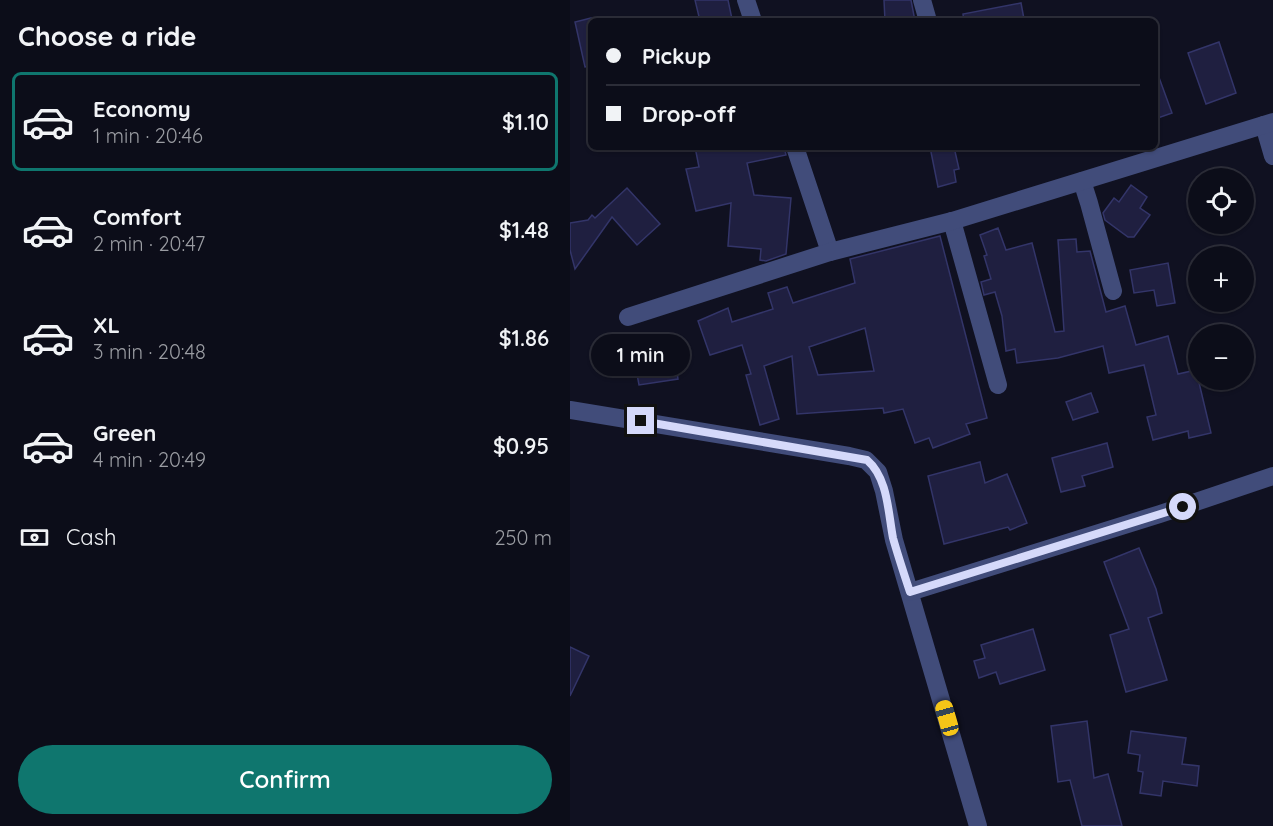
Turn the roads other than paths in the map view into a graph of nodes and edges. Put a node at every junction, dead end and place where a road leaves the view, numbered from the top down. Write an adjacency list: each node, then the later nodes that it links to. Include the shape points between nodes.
1 (746, 0): 3 (street)
2 (922, 0): 4 (street)
3 (752, 18)
4 (927, 18)
5 (1269, 124): 7 (street); 8 (street)
6 (796, 150): 10 (street)
7 (1273, 156)
8 (1082, 181): 9 (street); 11 (street)
9 (952, 221): 10 (street); 13 (street)
10 (830, 252): 12 (street)
11 (1113, 291)
12 (628, 317)
13 (998, 385)
14 (570, 410): 16 (street, via 867,460 878,472)
15 (1273, 476): 16 (street)
16 (910, 592): 17 (street)
17 (978, 826)

